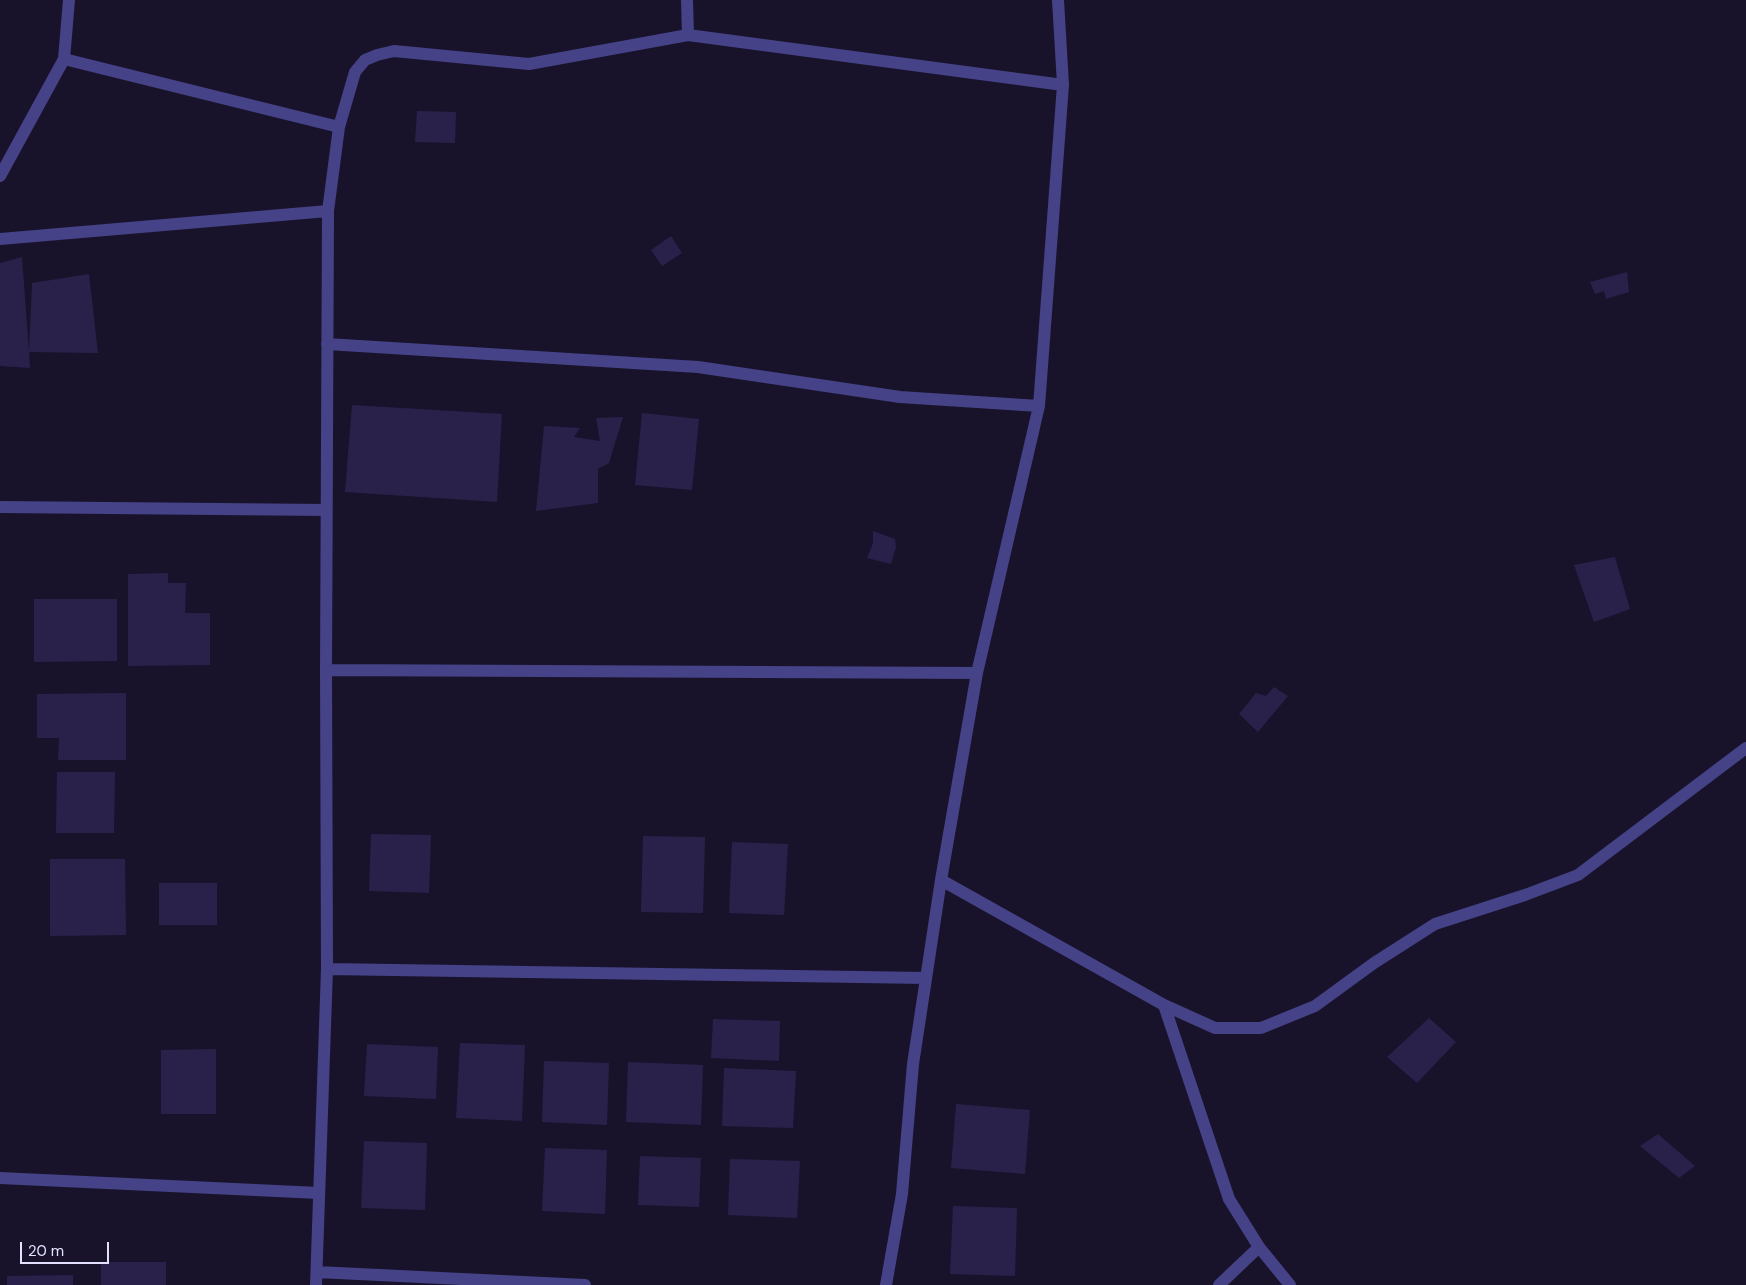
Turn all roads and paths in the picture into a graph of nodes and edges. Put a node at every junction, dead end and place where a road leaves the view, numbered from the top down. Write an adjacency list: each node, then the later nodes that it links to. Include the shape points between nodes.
1 (69, 0): 5 (street)
2 (688, 0): 4 (street)
3 (1058, 0): 6 (street)
4 (688, 35): 6 (street); 7 (street, via 529,64 394,51 377,55 365,60 355,72)
5 (64, 59): 7 (street); 8 (street)
6 (1063, 85): 12 (street)
7 (339, 127): 9 (street)
8 (0, 176)
9 (328, 211): 10 (street); 11 (street)
10 (0, 239)
11 (326, 344): 12 (street, via 698,367 900,397); 14 (street)
12 (1039, 406): 16 (street)
13 (0, 506): 14 (street)
14 (326, 510): 15 (street)
15 (326, 670): 16 (street); 19 (street)
16 (977, 673): 18 (street)
17 (1746, 748): 21 (street, via 1578,875 1435,924 1315,1006 1261,1028 1215,1028)
18 (941, 880): 20 (street); 21 (street)
19 (327, 970): 20 (street); 23 (street)
20 (926, 978): 28 (street, via 913,1064 902,1194)
21 (1164, 1005): 24 (street, via 1229,1199)
22 (0, 1178): 23 (street)
23 (319, 1193): 25 (street)
24 (1259, 1247): 29 (street); 30 (street)
25 (317, 1272): 26 (street); 27 (street)
26 (316, 1285)
27 (585, 1285)
28 (886, 1285)
29 (1219, 1285)
30 (1290, 1285)

